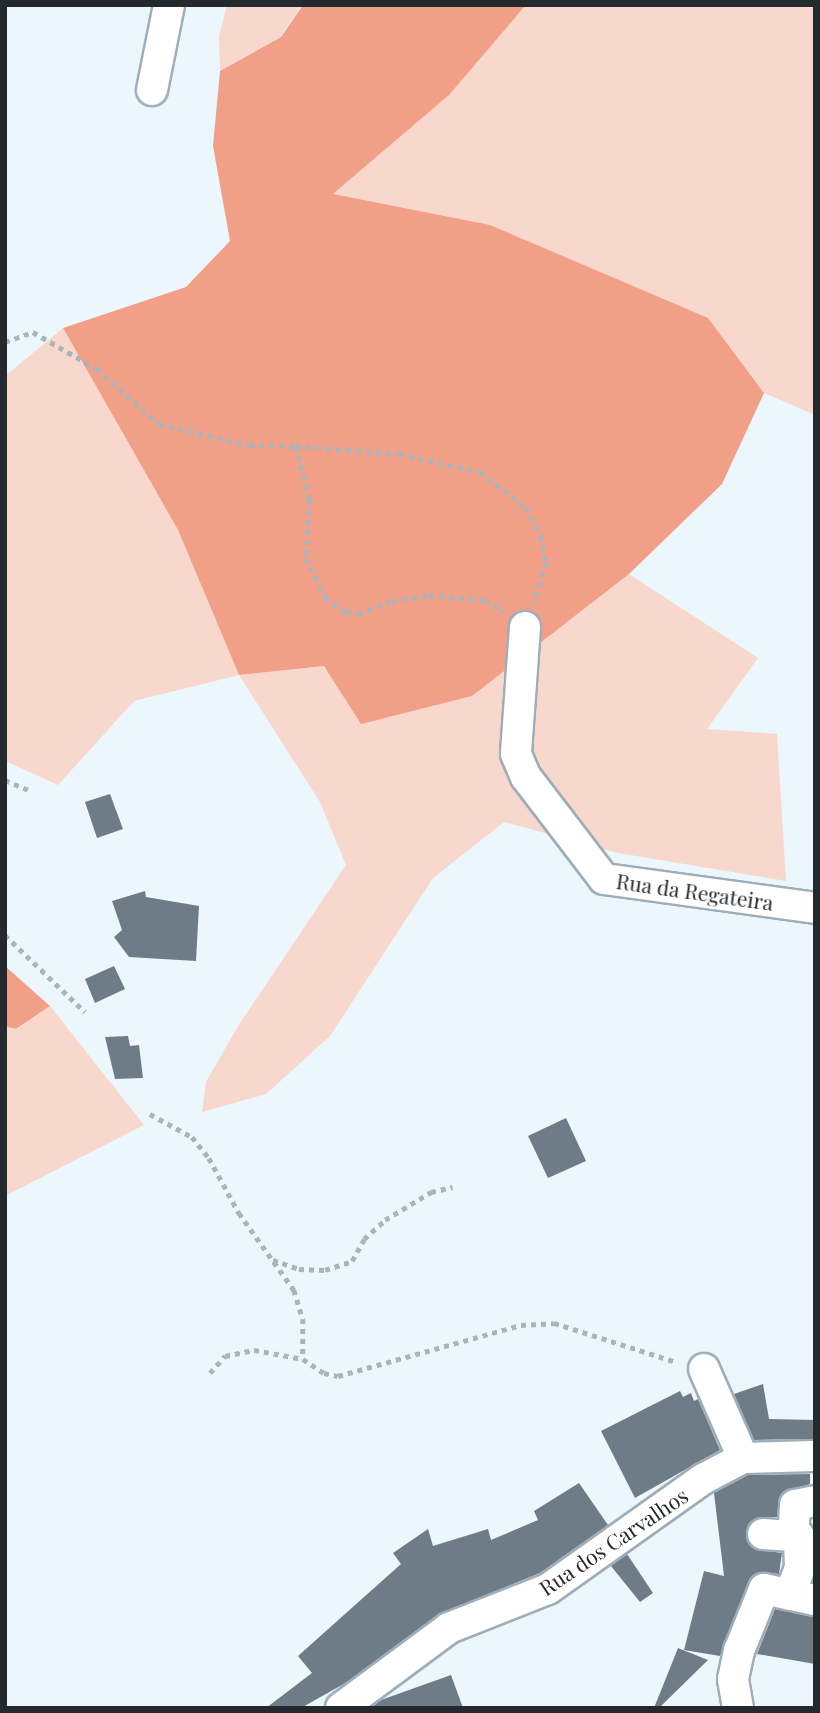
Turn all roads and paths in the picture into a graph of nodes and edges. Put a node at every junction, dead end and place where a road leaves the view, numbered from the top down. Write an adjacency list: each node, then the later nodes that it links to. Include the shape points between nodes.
1 (169, 5): 2 (street)
2 (152, 90)
3 (5, 342): 4 (path, via 33,332 97,369 159,424 250,445)
4 (296, 446): 5 (path, via 399,454 480,472 526,508 541,536 547,563); 5 (path, via 310,500 306,558 325,597 358,614 392,601 429,595 485,600)
5 (525, 627): 8 (street, Rua da Regateira, via 516,754 526,777 604,878)
6 (5, 780): 7 (path)
7 (28, 790)
8 (815, 908)
9 (5, 935): 10 (path)
10 (85, 1012)
11 (150, 1114): 13 (path, via 192,1137 201,1147)
12 (452, 1187): 13 (path, via 430,1192 385,1220 364,1239 352,1261 325,1270 299,1269)
13 (273, 1259): 14 (path, via 295,1290 303,1319)
14 (303, 1359): 15 (path, via 338,1376 522,1325 554,1323); 16 (path, via 254,1350 225,1356)
15 (704, 1369): 18 (street)
16 (210, 1373)
17 (815, 1456): 18 (street)
18 (743, 1458): 23 (street, Rua dos Carvalhos, via 703,1479 548,1589 449,1628)
19 (815, 1501): 21 (street, via 796,1505)
20 (763, 1534): 21 (street)
21 (802, 1548): 22 (street)
22 (802, 1598): 24 (street, via 764,1589 739,1651 733,1679)
23 (341, 1708)
24 (738, 1708)

